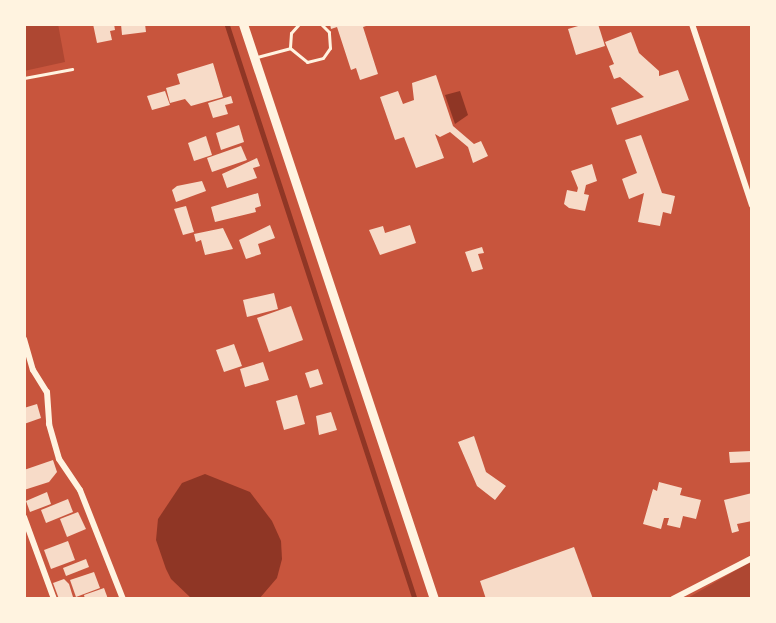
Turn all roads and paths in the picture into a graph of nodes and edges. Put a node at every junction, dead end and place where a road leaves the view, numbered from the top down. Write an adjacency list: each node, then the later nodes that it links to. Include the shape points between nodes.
1 (243, 24): 6 (main road)
2 (298, 24): 5 (lane, via 291,33)
3 (321, 24): 5 (lane, via 331,39 323,58 307,62)
4 (692, 24): 9 (street)
5 (290, 48): 6 (lane)
6 (254, 57): 15 (main road)
7 (72, 69): 8 (lane)
8 (24, 78)
9 (752, 205)
10 (24, 339): 14 (street, via 33,370 47,392 49,424 59,459 80,490)
11 (24, 517): 13 (street)
12 (752, 558): 16 (street)
13 (54, 599)
14 (123, 599)
15 (434, 599)
16 (673, 599)

